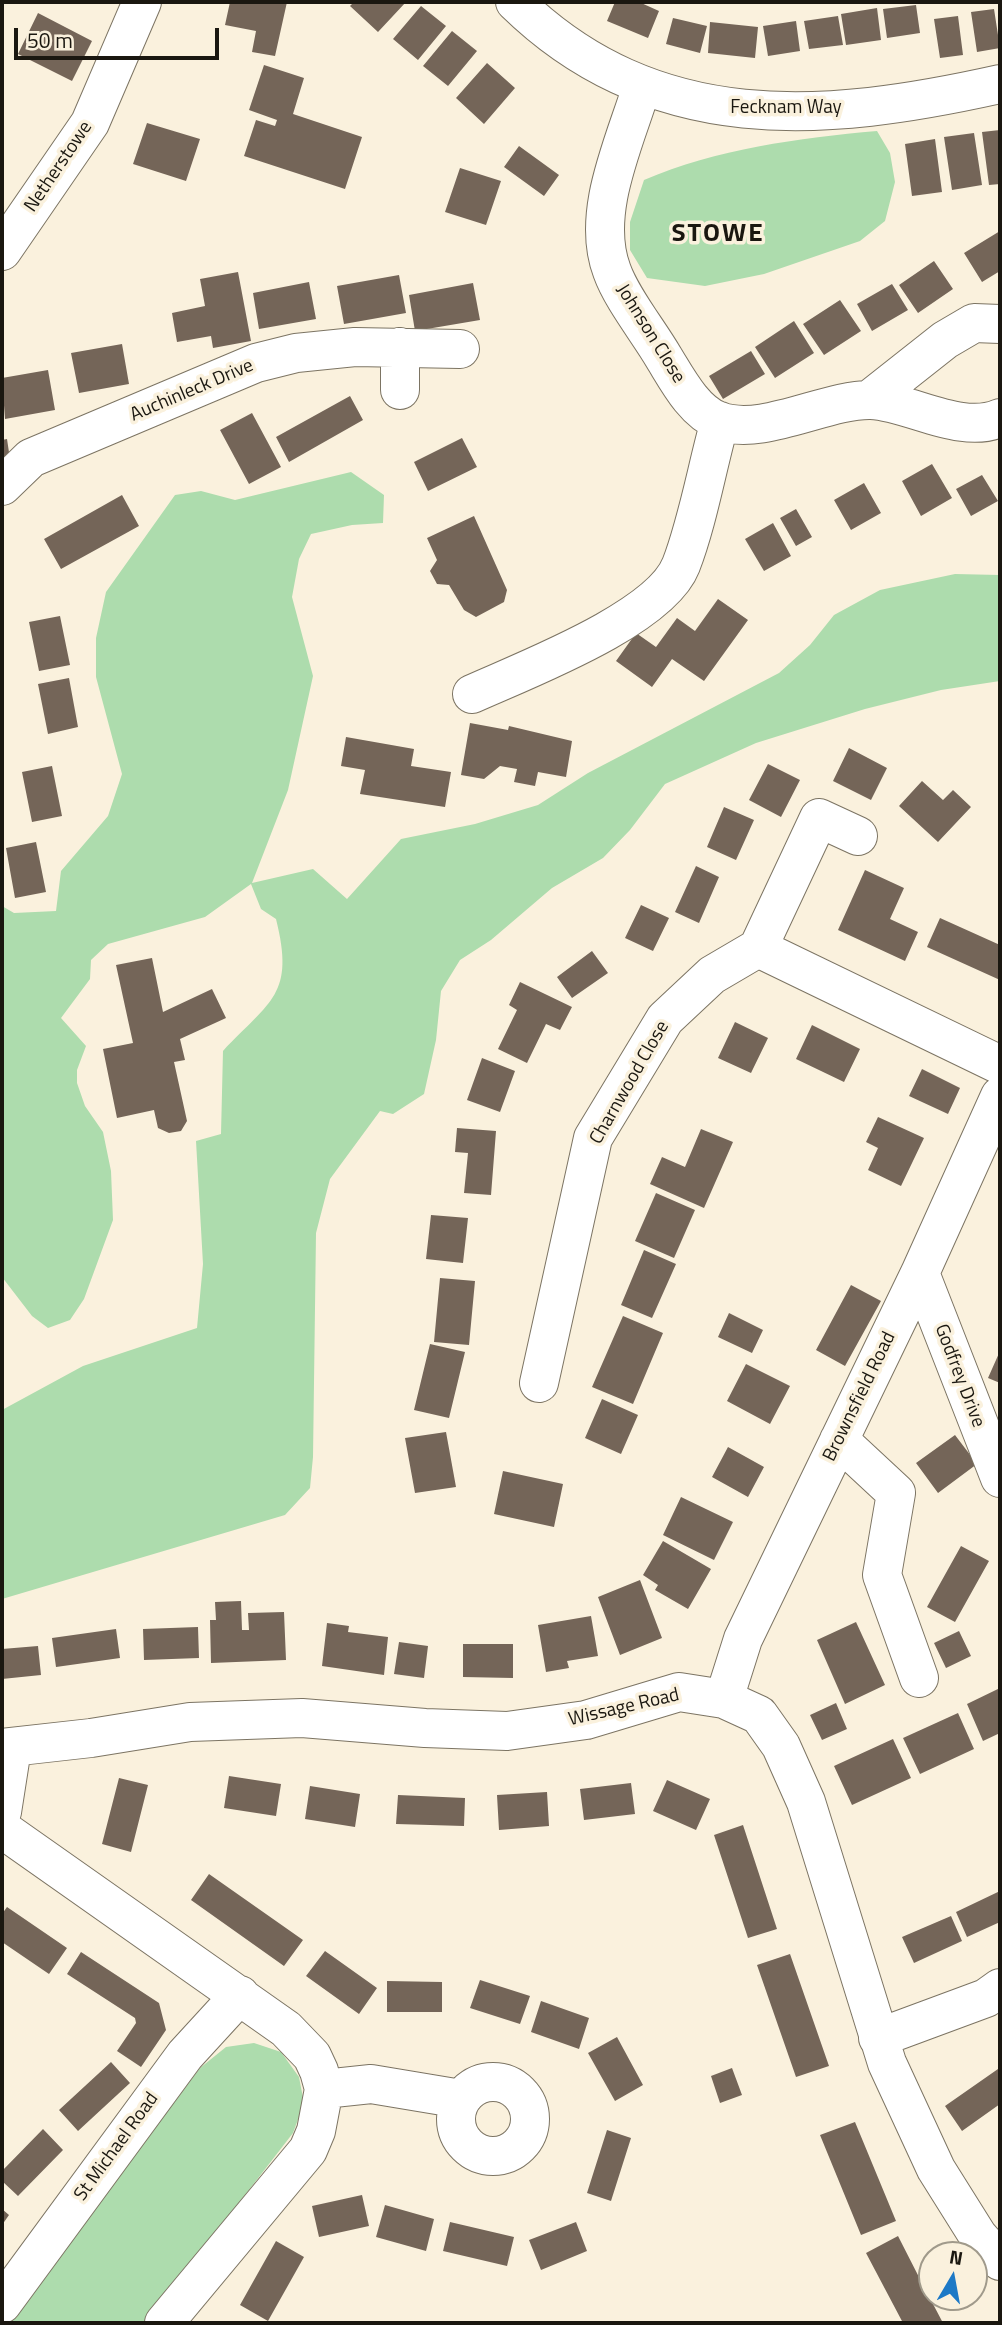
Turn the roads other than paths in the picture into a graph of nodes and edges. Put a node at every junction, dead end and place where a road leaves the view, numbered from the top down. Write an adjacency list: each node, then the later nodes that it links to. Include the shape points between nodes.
1 (142, 2): 5 (street, Netherstowe, via 90,123)
2 (515, 2): 4 (street, Fecknam Way, via 583,53)
3 (1000, 84): 4 (street, Fecknam Way, via 873,107 801,111 730,110)
4 (642, 86): 12 (street, Johnson Close, via 613,181 603,235 612,272 682,386 704,412)
5 (2, 251)
6 (1000, 324): 10 (street, via 974,323)
7 (400, 347): 8 (street, Auchinleck Drive); 9 (street); 13 (street, Auchinleck Drive, via 296,353 256,363 32,458)
8 (460, 349)
9 (400, 390)
10 (869, 400): 11 (street, via 956,421); 12 (street, via 752,424)
11 (1000, 418)
12 (720, 421): 14 (street, via 681,567 662,594 597,636)
13 (2, 486)
14 (472, 694)
15 (858, 836): 16 (street, via 820,818)
16 (758, 947): 17 (street); 20 (street, Charnwood Close, via 712,975 665,1019 593,1138)
17 (1000, 1065)
18 (1000, 1096): 19 (street, Brownsfield Road)
19 (920, 1273): 21 (street, Brownsfield Road); 22 (street, Godfrey Drive)
20 (539, 1383)
21 (839, 1440): 23 (street, via 895,1493 882,1575); 24 (street, Brownsfield Road, via 743,1639)
22 (1000, 1478)
23 (919, 1678)
24 (724, 1699): 25 (street, Wissage Road, via 679,1692 586,1720 507,1731 302,1718 190,1722); 30 (street, Wissage Road, via 759,1715 781,1746 806,1802)
25 (7, 1748): 26 (street, Wissage Road)
26 (2, 1812)
27 (2, 1829): 29 (street)
28 (1000, 1988): 30 (street, via 986,1998)
29 (240, 1995): 31 (street, via 286,2029 312,2056); 34 (street, St Michael Road, via 185,2055)
30 (878, 2038): 33 (street, Wissage Road, via 936,2169 978,2236)
31 (324, 2089): 32 (street, via 371,2084); 35 (street, via 323,2109 308,2150)
32 (461, 2099)
33 (1000, 2261)
34 (2, 2304)
35 (164, 2323)

